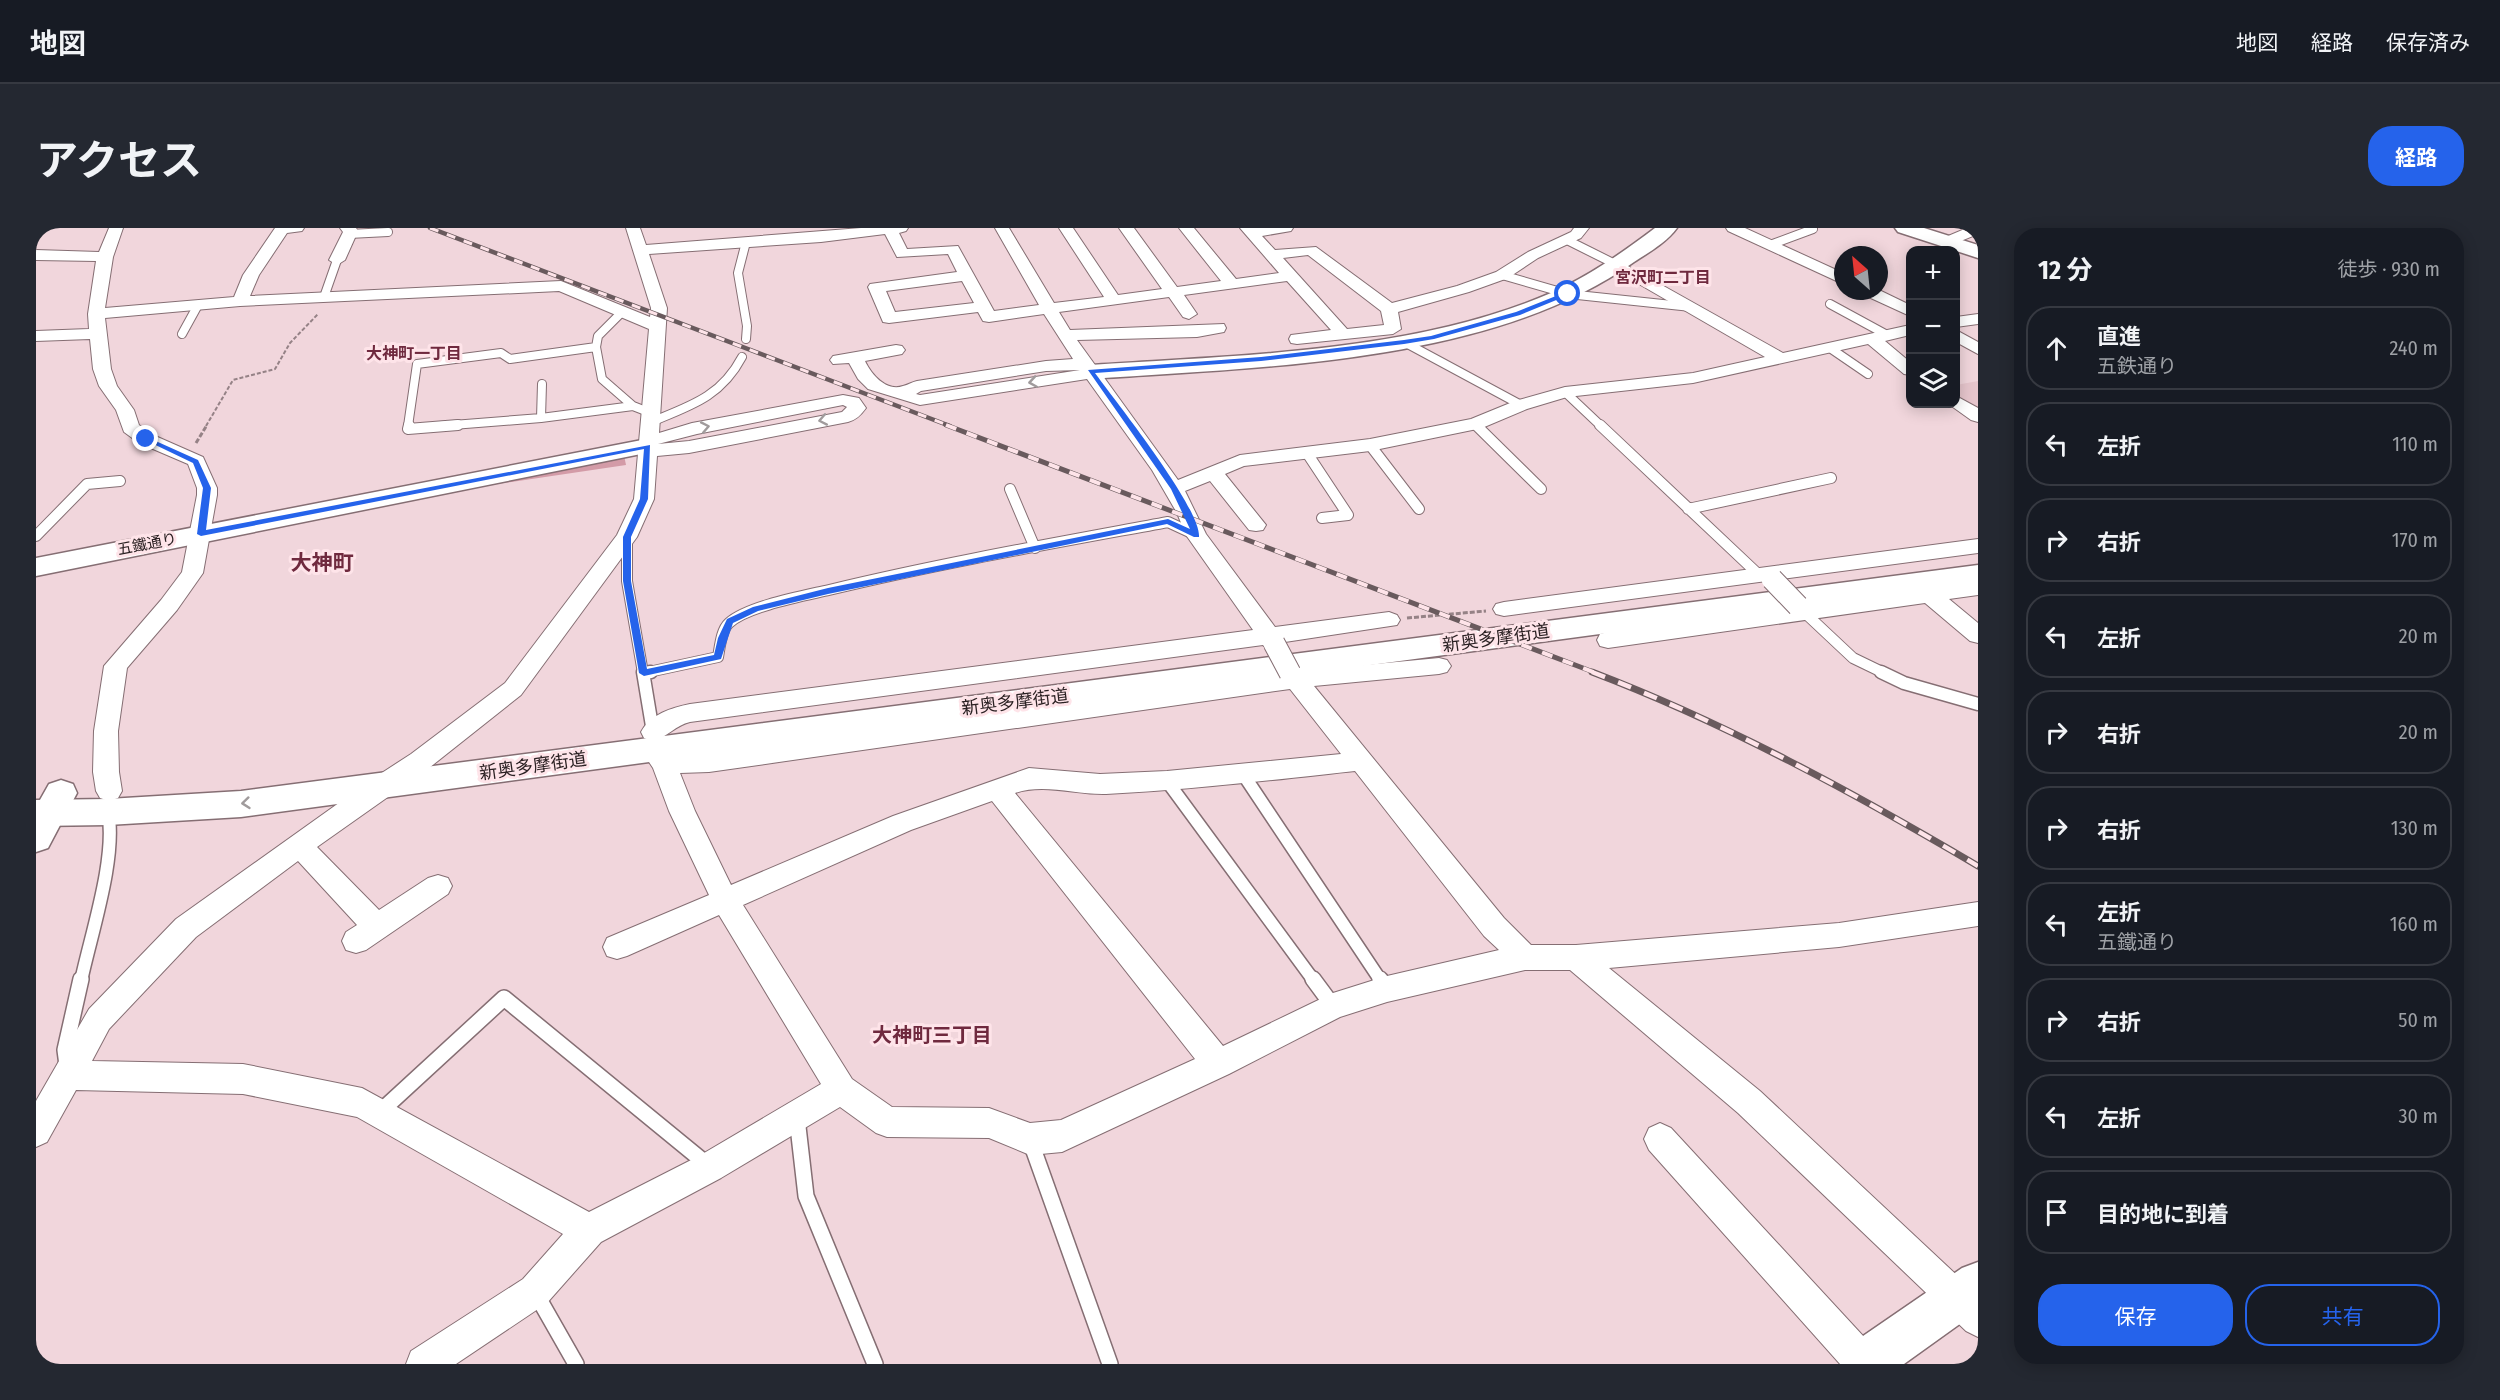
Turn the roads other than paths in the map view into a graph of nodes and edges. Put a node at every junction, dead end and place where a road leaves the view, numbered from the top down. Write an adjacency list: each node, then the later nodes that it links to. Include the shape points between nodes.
1 (116, 228): 27 (street)
2 (297, 228): 40 (street, via 282,229 251,275)
3 (633, 228): 23 (street)
4 (893, 228): 19 (street); 32 (street, via 902,254 953,249)
5 (1002, 228): 45 (street)
6 (1066, 228): 38 (street)
7 (1126, 228): 35 (street)
8 (1186, 228): 34 (street)
9 (1286, 228): 16 (street)
10 (1582, 228): 20 (street)
11 (1667, 228): 29 (main road)
12 (1811, 228): 22 (lane)
13 (1905, 228): 21 (main road)
14 (1739, 229): 22 (street)
15 (1978, 229): 21 (street)
16 (1250, 230): 26 (street)
17 (348, 231): 18 (lane); 28 (street)
18 (388, 232)
19 (747, 235): 23 (street); 63 (lane, via 738,273)
20 (1567, 240): 29 (lane); 30 (street)
21 (1946, 242): 24 (main road)
22 (1770, 245): 31 (street)
23 (640, 250): 53 (street, via 659,308)
24 (1978, 252)
25 (36, 255): 27 (street)
26 (1271, 255): 33 (street); 46 (street, via 1311,250)
27 (105, 257): 49 (street)
28 (337, 260): 37 (lane)
29 (1619, 266): 36 (main road); 44 (street)
30 (1502, 275): 36 (lane); 46 (street)
31 (1834, 275)
32 (966, 276): 43 (street); 43 (street, via 876,287 889,318)
33 (1290, 276): 34 (street); 58 (street)
34 (1232, 284): 35 (street)
35 (1173, 292): 38 (street); 50 (street)
36 (1568, 294): 44 (lane); 65 (main road, via 1518,313 1432,338)
37 (324, 297): 40 (street); 48 (street, via 561,286)
38 (1114, 300): 45 (street)
39 (1887, 300): 47 (street)
40 (240, 301): 42 (street)
41 (1830, 304): 61 (lane)
42 (198, 305): 49 (street); 57 (lane)
43 (983, 307): 45 (street, via 989,317)
44 (1691, 307): 71 (street)
45 (1051, 309): 59 (street)
46 (1389, 309): 58 (street, via 1394,329)
47 (1906, 309)
48 (621, 313): 53 (street); 66 (lane, via 598,336)
49 (96, 314): 56 (street)
50 (1189, 314)
51 (1978, 318): 52 (street)
52 (1960, 321)
53 (657, 326): 83 (street)
54 (1218, 328): 59 (street, via 1197,332)
55 (1906, 331): 61 (street)
56 (97, 334): 60 (street); 96 (street, via 102,369 108,386 125,410 130,428 196,461 207,488)
57 (182, 334)
58 (1343, 334): 64 (street)
59 (1067, 335): 73 (street)
60 (36, 336)
61 (1880, 337): 67 (street); 72 (street)
62 (1960, 338): 68 (street)
63 (746, 339)
64 (1297, 339)
65 (1404, 342): 73 (main road, via 1261,359); 78 (lane)
66 (596, 347): 79 (lane, via 602,379); 81 (lane, via 510,359 501,353 417,364 408,429)
67 (1830, 348): 71 (street); 74 (lane)
68 (1978, 349)
69 (896, 350): 73 (street, via 847,359 871,384 908,393 917,386 1046,366)
70 (742, 357): 83 (lane, via 735,374 718,390)
71 (1780, 358): 76 (street, via 1693,378)
72 (1906, 365)
73 (1089, 370): 90 (street)
74 (1868, 374)
75 (542, 384): 81 (lane)
76 (1565, 392): 78 (street); 93 (lane)
77 (1960, 404): 80 (street)
78 (1521, 405): 82 (street)
79 (633, 406): 81 (lane); 83 (lane)
80 (1978, 416)
81 (541, 418)
82 (1475, 424): 84 (street); 91 (lane)
83 (649, 435): 83 (street, one-way to 83, via 843,400 853,402 857,408 848,416 689,447); 96 (main road, 五鐵通り); 99 (street, via 644,499)
84 (1370, 445): 85 (street); 92 (lane)
85 (1307, 453): 86 (street, via 1240,461); 94 (lane, via 1348,515)
86 (1214, 472): 90 (street); 95 (street)
87 (1831, 478): 93 (lane)
88 (120, 481): 98 (lane, via 87,484)
89 (1010, 489): 101 (lane)
90 (1174, 489): 97 (street)
91 (1541, 489)
92 (1419, 509)
93 (1688, 509): 105 (lane)
94 (1322, 518)
95 (1256, 525)
96 (201, 534): 103 (main road, 五鐵通り); 125 (street, via 188,579 116,666 106,731)
97 (1196, 535): 101 (lane, via 1168,522); 112 (street)
98 (36, 536)
99 (627, 537): 115 (lane, via 627,581); 119 (street, via 513,689)
100 (1978, 546): 105 (street)
101 (1035, 548): 115 (lane, via 756,609 730,621 718,657)
102 (1978, 559): 118 (main road, 新奥多摩街道)
103 (36, 567)
104 (1978, 574): 118 (main road, 新奥多摩街道)
105 (1765, 575): 108 (street); 109 (street, bridge)
106 (1978, 588): 107 (street)
107 (1929, 594): 109 (street); 111 (street)
108 (1504, 609)
109 (1801, 609): 113 (street); 117 (lane, via 1853,658 1904,683)
110 (1389, 620): 112 (street)
111 (1978, 635)
112 (1272, 640): 116 (street, bridge); 118 (street, via 690,713 675,716)
113 (1608, 640)
114 (1439, 666): 116 (street)
115 (644, 673): 118 (lane)
116 (1291, 677): 118 (street, via 709,762); 120 (street)
117 (1978, 704)
118 (656, 749): 119 (main road, 新奥多摩街道); 123 (main road, 新奥多摩街道); 129 (street)
119 (420, 761): 123 (street); 125 (main road, 新奥多摩街道)
120 (1362, 761): 121 (street); 132 (street, via 1494,927)
121 (1244, 774): 122 (street); 134 (lane)
122 (1167, 781): 124 (street, via 1100,784 1029,778); 135 (lane)
123 (380, 787): 125 (main road, 新奥多摩街道, one-way to 125, via 241,804); 127 (street)
124 (997, 789): 129 (street, via 902,823); 136 (street)
125 (109, 802): 126 (main road, 新奥多摩街道); 137 (lane, via 110,851 65,1050)
126 (44, 810)
127 (300, 846): 128 (street, via 367,934); 137 (street, via 186,928 99,1019)
128 (438, 886)
129 (725, 900): 131 (street); 138 (street)
130 (1978, 914): 133 (street, via 1839,934)
131 (617, 947)
132 (1525, 957): 133 (street); 134 (street)
133 (1576, 958): 147 (street, via 1749,1102)
134 (1387, 989): 135 (street)
135 (1333, 1006): 136 (street)
136 (1218, 1064): 143 (street, via 1062,1136)
137 (68, 1075): 139 (street, via 243,1079 362,1103); 141 (street)
138 (841, 1089): 140 (street); 143 (street, via 887,1122 989,1123)
139 (380, 1112): 144 (lane, via 504,998); 145 (street)
140 (797, 1117): 144 (street); 150 (lane, via 806,1196)
141 (36, 1131)
142 (1660, 1138): 152 (street)
143 (1030, 1139): 151 (lane)
144 (710, 1167): 145 (street)
145 (588, 1230): 146 (street)
146 (535, 1291): 148 (street); 149 (lane)
147 (1971, 1300): 152 (main road)
148 (424, 1364)
149 (576, 1364)
150 (875, 1364)
151 (1110, 1364)
152 (1864, 1364)

